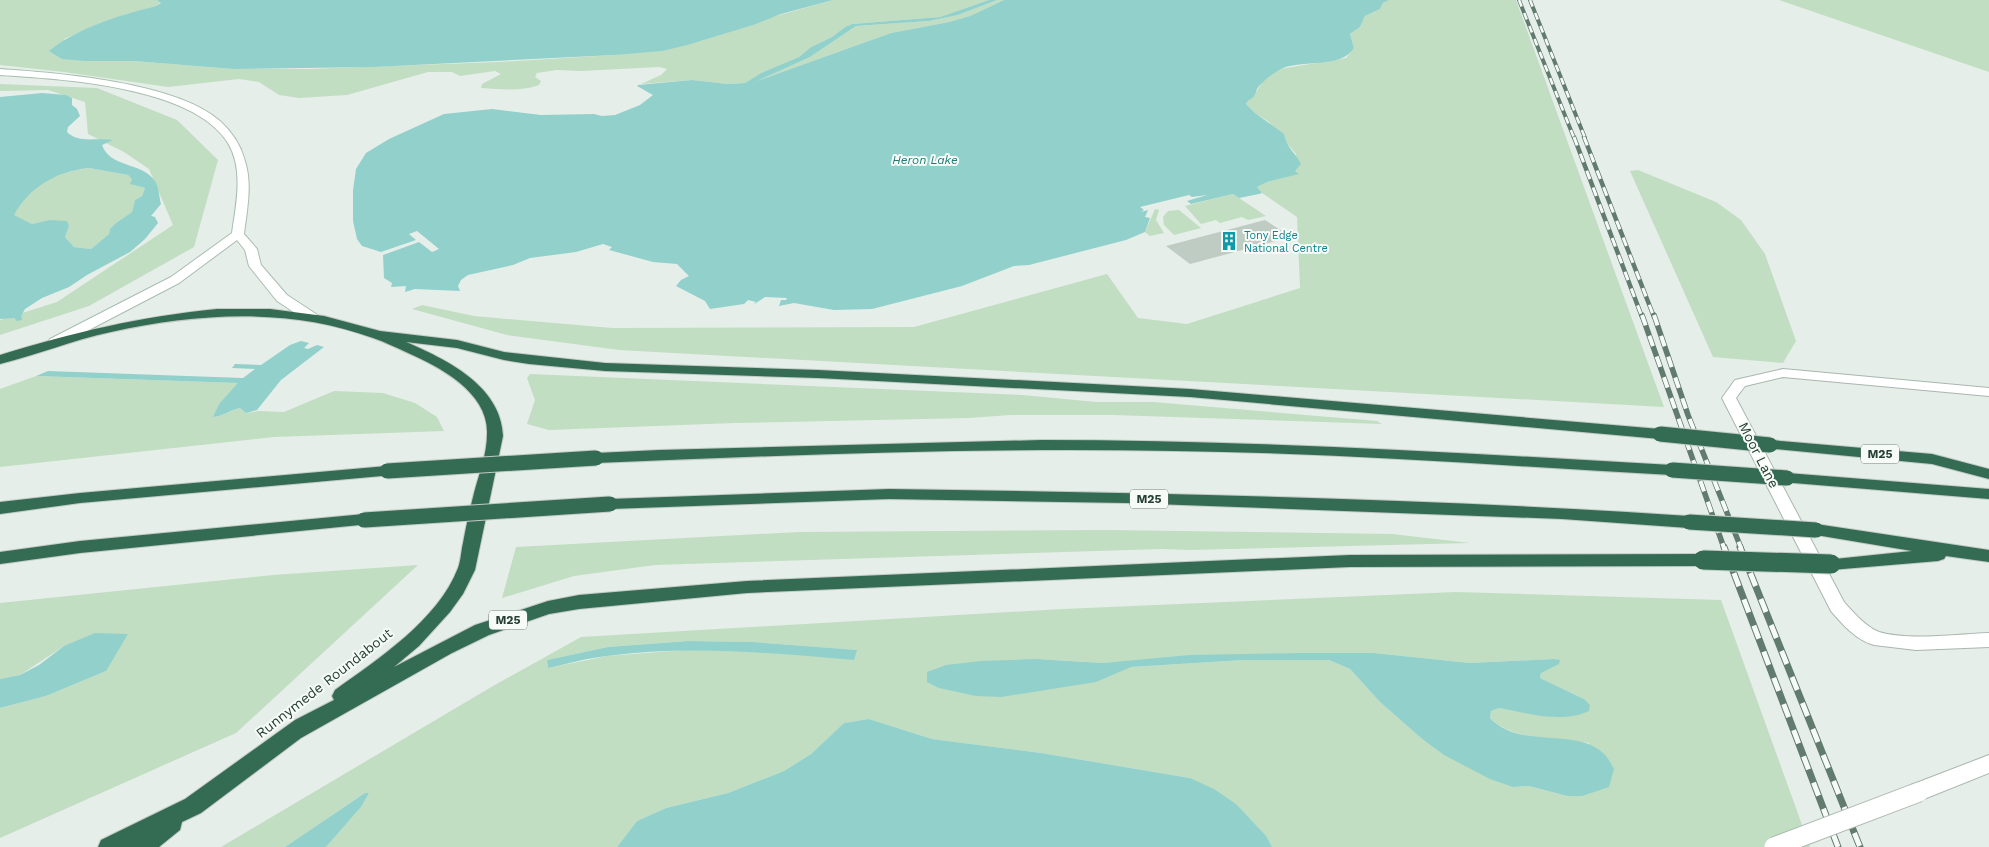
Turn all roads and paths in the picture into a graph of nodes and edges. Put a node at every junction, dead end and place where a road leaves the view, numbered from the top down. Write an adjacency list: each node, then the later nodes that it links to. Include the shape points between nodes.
1 (0, 72): 2 (main road, via 94,81 139,90 195,109 222,128 232,141 244,176)
2 (238, 234): 3 (main road, via 251,249 255,266 282,298); 5 (main road, via 175,280)
3 (311, 317): 4 (highway, Runnymede Roundabout); 5 (highway, Runnymede Roundabout, via 269,312 201,313 137,322)
4 (380, 335): 8 (highway, M25, bridge, via 457,344 529,360 605,367 1190,393 1932,459); 15 (highway, Runnymede Roundabout, via 448,367 487,406 496,430 467,569 453,597 425,628 378,670)
5 (55, 342): 6 (highway, Runnymede Roundabout)
6 (0, 360)
7 (1989, 392): 14 (main road, Moor Lane, via 1783,373 1740,383 1729,398 1837,606 1850,621 1874,638 1916,643)
8 (1989, 474)
9 (1989, 494): 10 (highway, bridge, via 1672,470 1343,452 1107,445 824,448 596,458 387,471)
10 (0, 508)
11 (1962, 553): 12 (highway, M25); 13 (highway, M25, bridge, via 1816,530 1513,511 1128,498 889,494 610,504 364,520 80,547); 15 (highway, M25, bridge, via 1831,564 1703,560 1350,561 747,588 579,602 540,610 482,630)
12 (1989, 556)
13 (0, 558)
14 (1989, 640)
15 (294, 732): 17 (highway, Runnymede Roundabout)
16 (1989, 764): 20 (main road, bridge)
17 (193, 806): 18 (highway, Runnymede Roundabout); 19 (highway)
18 (109, 847)
19 (142, 847)
20 (1774, 847)

